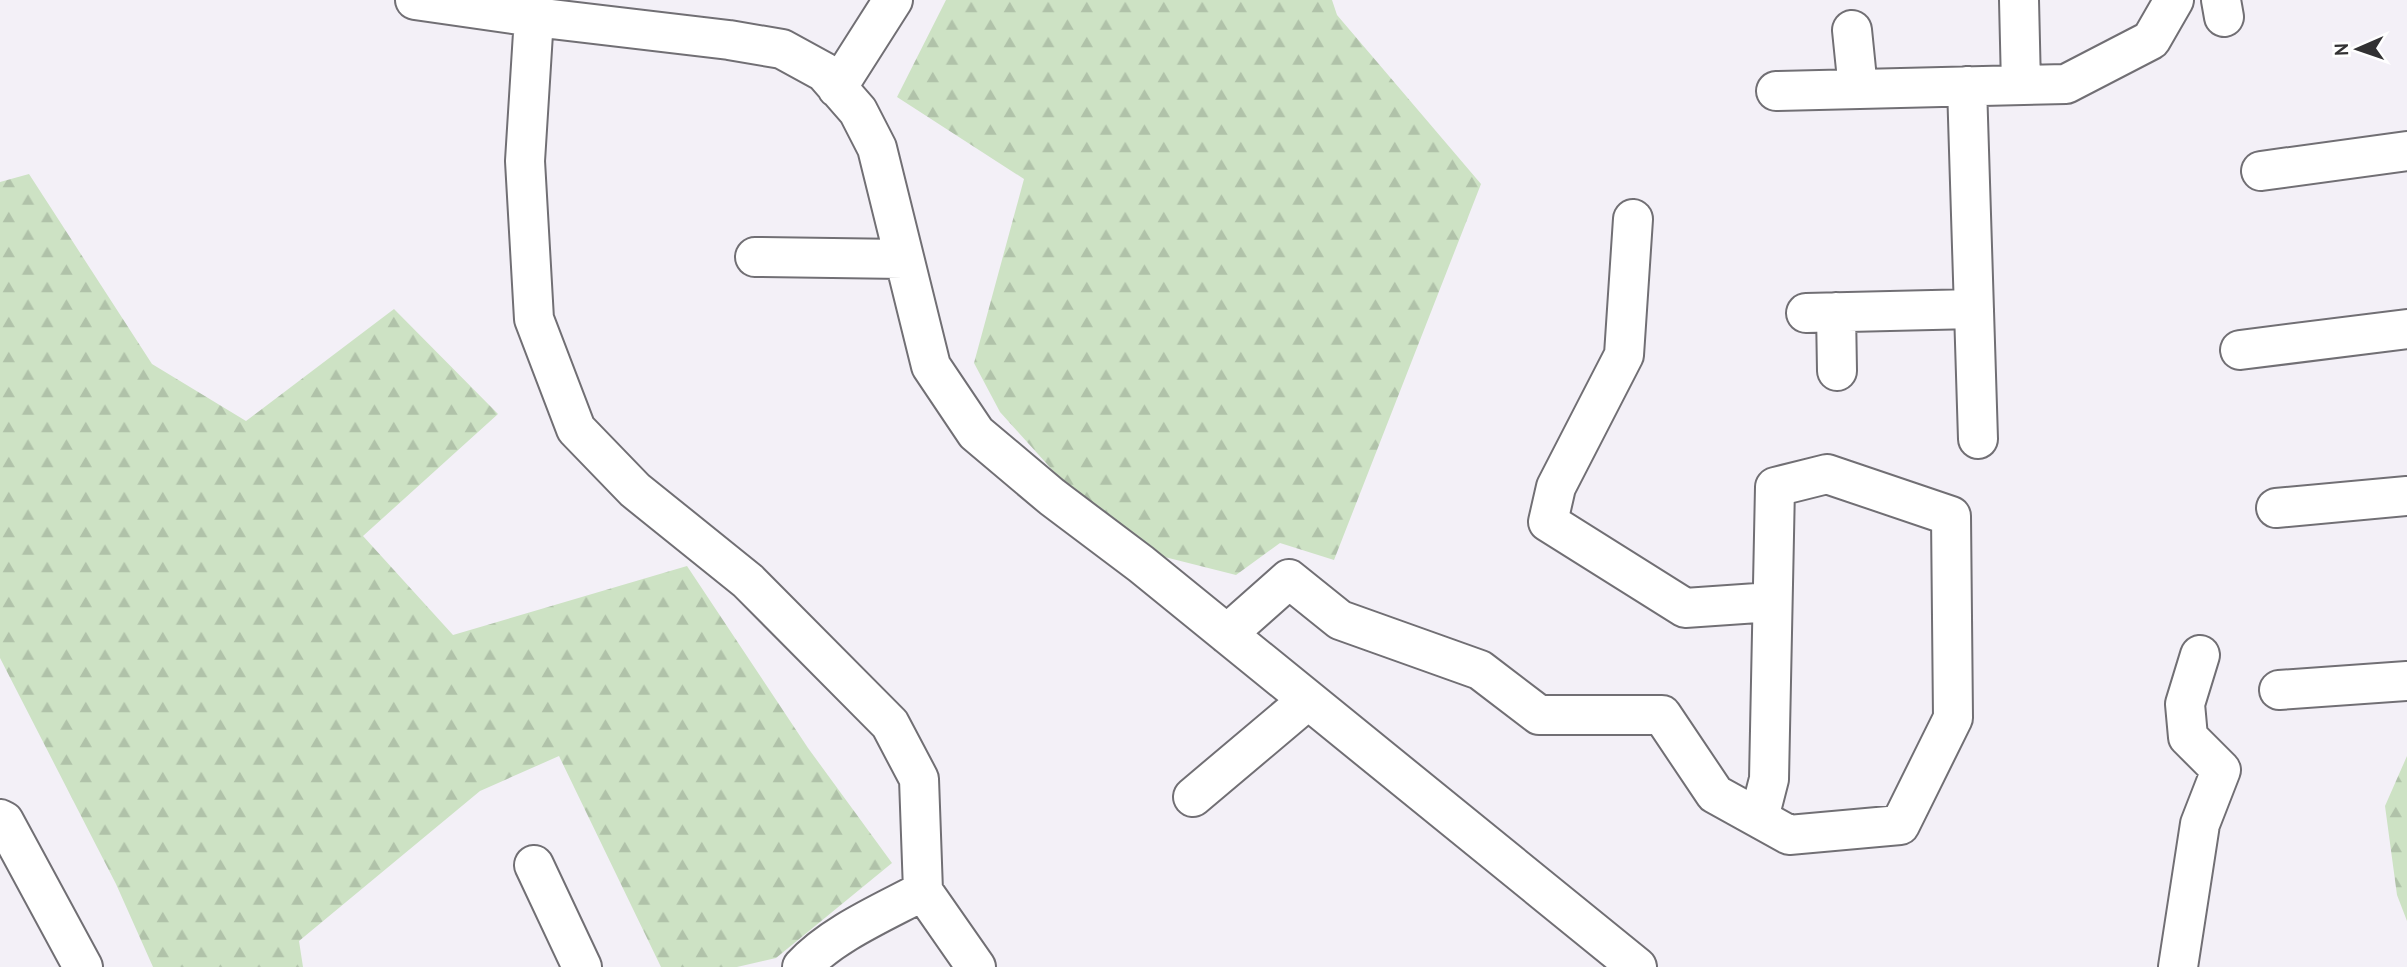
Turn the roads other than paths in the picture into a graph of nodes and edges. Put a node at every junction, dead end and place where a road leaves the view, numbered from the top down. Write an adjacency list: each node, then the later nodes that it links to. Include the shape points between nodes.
1 (415, 0): 5 (street)
2 (893, 0): 9 (street)
3 (2019, 0): 7 (street)
4 (2174, 0): 7 (street, via 2151,40 2066,84)
5 (534, 17): 9 (street, via 782,49 824,72); 34 (street, via 524,161 534,319 576,429 635,490 748,581 890,724 919,779)
6 (1852, 30): 10 (street)
7 (2021, 85): 8 (street)
8 (1967, 86): 10 (street); 17 (street)
9 (838, 88): 16 (street, via 858,111 877,148)
10 (1858, 89): 11 (street)
11 (1776, 90)
12 (2407, 151): 13 (street)
13 (2261, 171)
14 (1633, 219): 24 (street, via 1624,355 1556,486 1548,522 1685,607)
15 (755, 257): 16 (street)
16 (903, 259): 25 (street, via 931,366 976,433)
17 (1974, 309): 20 (street, via 1821,312); 21 (street)
18 (2407, 329): 19 (street)
19 (2240, 351)
20 (1837, 371)
21 (1978, 439)
22 (2407, 496): 23 (street)
23 (2276, 508)
24 (1772, 602): 31 (street, via 1769,779); 31 (street, via 1775,487 1827,474 1951,516 1953,718 1900,825 1789,835)
25 (1227, 634): 29 (street); 31 (street, via 1289,579 1339,620 1480,670 1539,715 1662,715 1715,794)
26 (2200, 655): 40 (street, via 2185,704 2188,737 2221,770 2200,824)
27 (2407, 681): 28 (street)
28 (2279, 690)
29 (1308, 700): 30 (street); 39 (street)
30 (1193, 797)
31 (1759, 818)
32 (0, 819): 35 (street)
33 (534, 864): 36 (street)
34 (923, 891): 37 (street, via 865,922); 38 (street)
35 (83, 967)
36 (582, 967)
37 (802, 967)
38 (976, 967)
39 (1637, 967)
40 (2178, 967)

